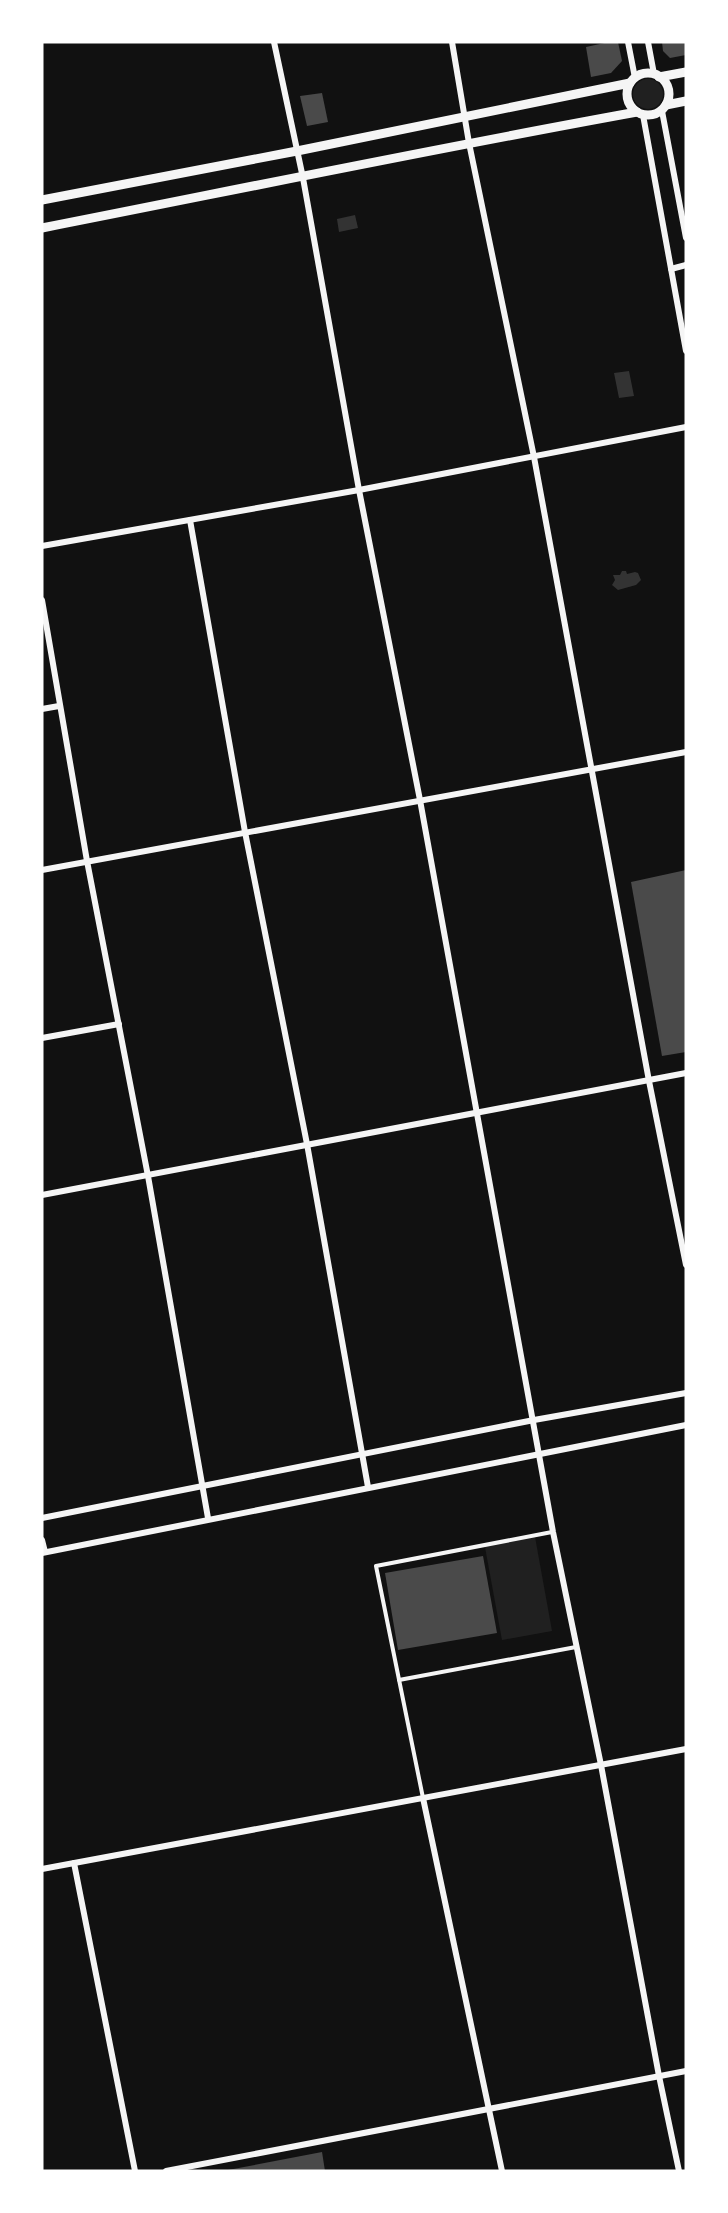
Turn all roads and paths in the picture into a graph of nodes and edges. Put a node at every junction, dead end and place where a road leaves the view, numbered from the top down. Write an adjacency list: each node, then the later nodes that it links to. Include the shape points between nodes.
1 (274, 42): 13 (street)
2 (452, 42): 11 (street)
3 (628, 42): 7 (street)
4 (648, 42): 6 (street)
5 (686, 72): 6 (street)
6 (657, 75): 7 (street, via 644,74); 9 (street, via 667,84 669,95)
7 (633, 80): 10 (street, via 627,93 630,104); 11 (street)
8 (686, 101): 9 (street)
9 (664, 108): 10 (street, via 653,115); 17 (street)
10 (640, 113): 12 (street); 19 (street)
11 (466, 117): 12 (street); 13 (street)
12 (469, 142): 14 (street); 22 (street)
13 (297, 151): 14 (street); 15 (street)
14 (303, 178): 16 (street); 23 (street)
15 (42, 200)
16 (42, 227)
17 (686, 238)
18 (686, 265): 19 (street)
19 (671, 269): 20 (street)
20 (686, 351)
21 (686, 428): 22 (street)
22 (534, 457): 23 (street); 30 (street)
23 (359, 490): 24 (street); 31 (street)
24 (190, 520): 25 (street); 32 (street)
25 (42, 546)
26 (42, 600): 27 (street)
27 (59, 706): 28 (street); 33 (street)
28 (42, 709)
29 (686, 752): 30 (street)
30 (592, 769): 31 (street); 38 (street)
31 (420, 800): 32 (street); 39 (street)
32 (245, 832): 33 (street); 40 (street)
33 (87, 861): 34 (street); 35 (street)
34 (42, 870)
35 (119, 1024): 36 (street); 41 (street)
36 (42, 1038)
37 (686, 1072): 38 (street)
38 (649, 1080): 39 (street); 43 (street)
39 (476, 1111): 40 (street); 45 (street)
40 (307, 1144): 41 (street); 47 (street)
41 (148, 1176): 42 (street); 49 (street)
42 (42, 1195)
43 (686, 1265)
44 (686, 1393): 45 (street)
45 (534, 1420): 47 (street); 48 (street)
46 (686, 1425): 48 (street)
47 (363, 1454): 49 (street); 50 (street)
48 (540, 1454): 50 (street); 53 (street)
49 (202, 1486): 51 (street); 52 (street)
50 (368, 1488): 52 (street)
51 (42, 1518)
52 (208, 1518): 55 (street)
53 (553, 1532): 56 (street); 57 (lane, via 376,1566)
54 (42, 1540): 55 (street)
55 (44, 1553)
56 (577, 1647): 57 (lane); 59 (street)
57 (399, 1680): 60 (lane)
58 (686, 1749): 59 (street)
59 (601, 1765): 60 (street); 64 (street)
60 (423, 1798): 61 (street); 65 (street)
61 (74, 1863): 62 (street); 66 (street)
62 (42, 1869)
63 (686, 2071): 64 (street)
64 (659, 2076): 65 (street); 69 (street)
65 (489, 2109): 67 (street); 68 (street)
66 (135, 2171)
67 (166, 2171)
68 (502, 2171)
69 (679, 2171)

